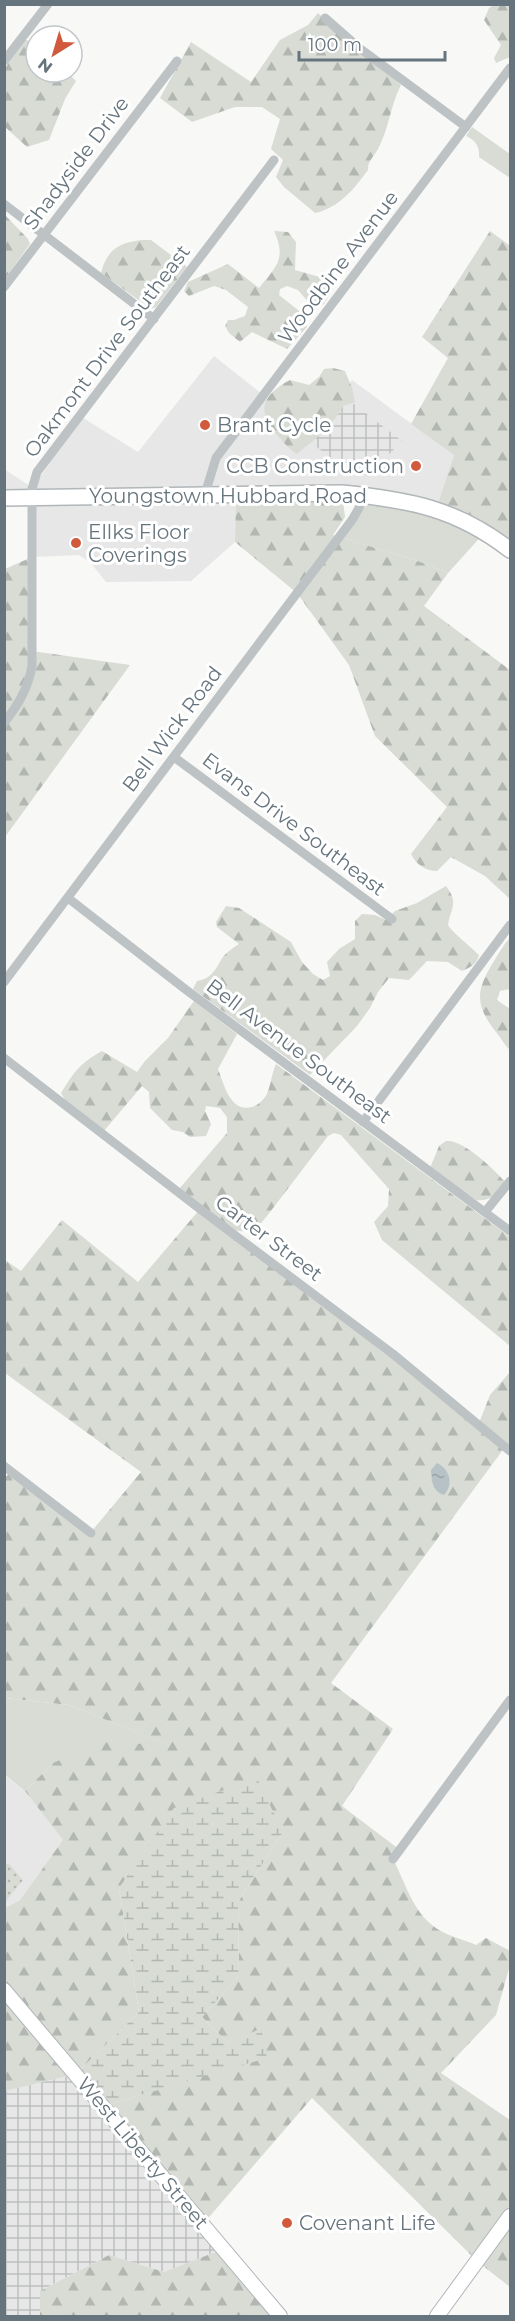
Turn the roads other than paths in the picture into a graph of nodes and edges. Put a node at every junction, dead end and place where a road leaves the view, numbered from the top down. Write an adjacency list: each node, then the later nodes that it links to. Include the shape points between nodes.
1 (48, 4): 3 (street)
2 (325, 18): 6 (street)
3 (4, 61)
4 (177, 61): 9 (street, Shadyside Drive)
5 (510, 68): 6 (street, Woodbine Avenue)
6 (466, 127): 12 (street, Woodbine Avenue, via 216,458)
7 (274, 160): 11 (street, Oakmont Drive Southeast)
8 (4, 204): 9 (street)
9 (45, 235): 10 (street, Shadyside Drive); 11 (street)
10 (4, 287)
11 (154, 319): 14 (street, Oakmont Drive Southeast, via 37,472)
12 (206, 494): 13 (main road, Youngstown Hubbard Road); 14 (main road, Youngstown Hubbard Road)
13 (362, 495): 16 (main road, Youngstown Hubbard Road, via 436,509 485,532); 18 (street, Bell Wick Road, via 352,520)
14 (32, 497): 15 (main road, Youngstown Hubbard Road); 17 (street, Oakmont Drive Southeast, via 32,666 26,690)
15 (4, 498)
16 (510, 550)
17 (4, 723)
18 (174, 757): 19 (street, Bell Wick Road); 20 (street, Evans Drive Southeast)
19 (68, 898): 22 (street, Bell Wick Road); 24 (street, Bell Avenue Southeast)
20 (392, 919)
21 (510, 925): 24 (street)
22 (4, 982)
23 (4, 1058): 28 (street, Carter Street, via 393,1354)
24 (363, 1122): 26 (street, Bell Avenue Southeast)
25 (510, 1181): 26 (street)
26 (485, 1212): 27 (street, Bell Avenue Southeast)
27 (510, 1231)
28 (510, 1451)
29 (4, 1466): 30 (street)
30 (91, 1533)
31 (510, 1700): 32 (street)
32 (393, 1859)
33 (4, 1990): 35 (main road, West Liberty Street)
34 (510, 2216): 36 (main road)
35 (280, 2316)
36 (437, 2316)

